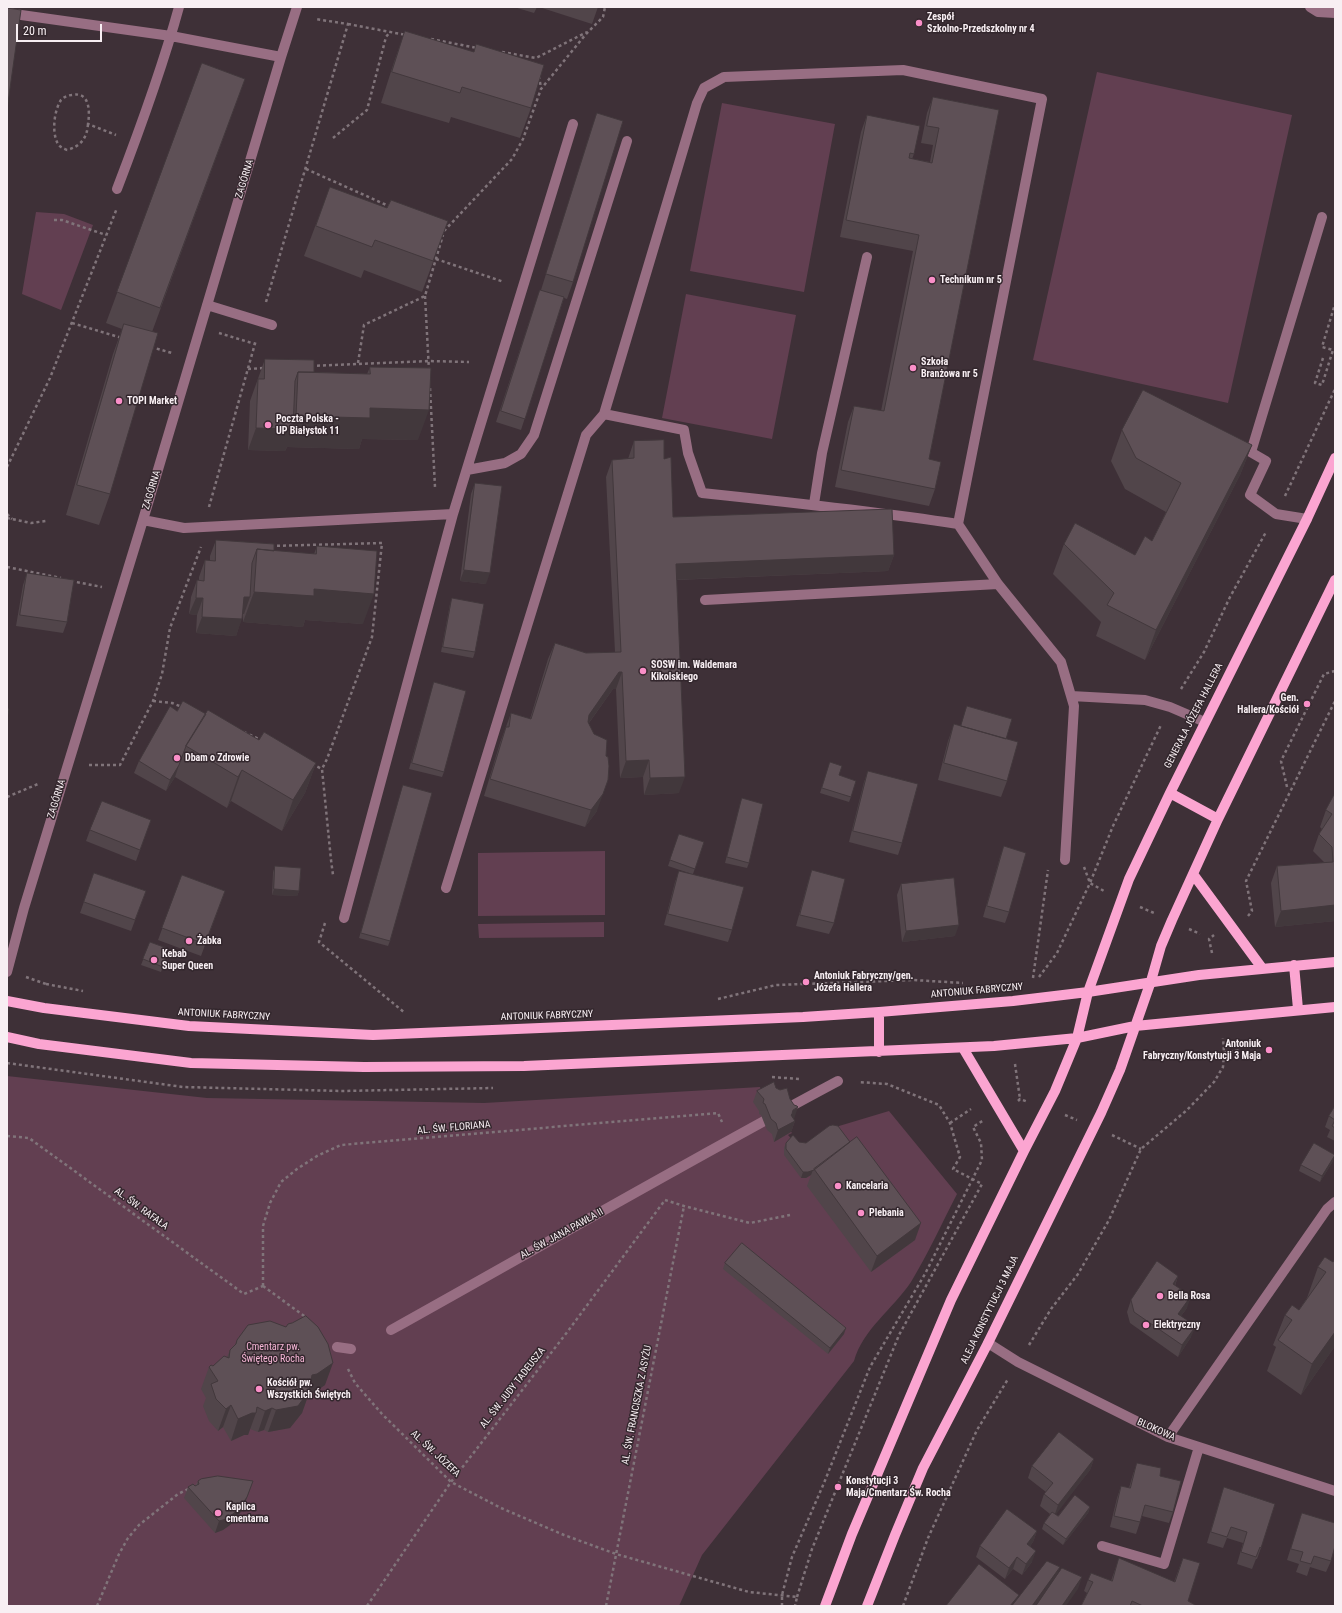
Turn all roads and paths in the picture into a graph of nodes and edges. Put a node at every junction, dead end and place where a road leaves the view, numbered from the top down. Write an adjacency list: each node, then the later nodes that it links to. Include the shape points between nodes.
1 (179, 7): 10 (street)
2 (297, 7): 15 (street, ZAGÓRNA)
3 (605, 7): 8 (path, via 603,17)
4 (1310, 7): 6 (street, via 1318,12)
5 (7, 13): 10 (street)
6 (1335, 13)
7 (348, 24): 9 (path)
8 (590, 30): 14 (path, via 536,58); 17 (path)
9 (390, 32): 11 (path); 20 (path, via 386,38 367,110)
10 (171, 36): 15 (street); 22 (street)
11 (413, 36)
12 (428, 39): 13 (path)
13 (482, 49)
14 (498, 52)
15 (281, 57): 35 (street, ZAGÓRNA)
16 (539, 74): 17 (path)
17 (541, 89): 31 (path, via 512,158 444,231)
18 (88, 124): 18 (path, via 90,114 87,102 76,94 68,96 62,100 54,122 57,142 67,150 75,147 82,142); 22 (path)
19 (573, 124): 57 (street)
20 (333, 138)
21 (627, 141): 57 (street, via 534,435 521,454 505,463)
22 (135, 142): 24 (street)
23 (306, 168): 26 (path)
24 (117, 189)
25 (118, 205): 29 (path)
26 (393, 208)
27 (1322, 217): 54 (street)
28 (54, 220): 29 (path, via 62,220)
29 (106, 235): 36 (path)
30 (867, 257): 59 (street, via 822,453)
31 (436, 259): 32 (path); 33 (path)
32 (490, 278)
33 (425, 296): 44 (path); 46 (path, via 364,325)
34 (1335, 304): 43 (path, via 1322,347 1333,350 1322,385 1315,383)
35 (207, 305): 37 (street); 42 (street, ZAGÓRNA)
36 (72, 323): 38 (path); 56 (path, via 38,406)
37 (272, 326)
38 (123, 338)
39 (215, 338): 40 (path, via 216,332)
40 (255, 344)
41 (144, 345): 42 (path, via 173,354 176,345)
42 (194, 351): 65 (street, ZAGÓRNA)
43 (1323, 358)
44 (428, 361): 45 (path); 46 (path); 50 (path)
45 (469, 362)
46 (358, 363): 47 (path)
47 (303, 366)
48 (272, 368): 49 (path)
49 (248, 369)
50 (429, 377)
51 (430, 385): 58 (path)
52 (604, 414): 59 (street, via 684,430 688,453 702,494); 67 (street, via 697,103 704,88 724,77 903,70 1042,99); 93 (street, via 586,435)
53 (1238, 446): 54 (street)
54 (1251, 452): 63 (street, via 1266,461 1250,495 1276,514)
55 (1335, 458): 63 (main road, GENERAŁA JÓZEFA HALLERA)
56 (7, 467)
57 (467, 470): 61 (street)
58 (435, 487)
59 (814, 504): 67 (street)
60 (7, 514): 64 (path)
61 (453, 514): 65 (street, via 184,528); 92 (street)
62 (7, 518): 64 (path)
63 (1307, 519): 79 (main road, GENERAŁA JÓZEFA HALLERA)
64 (13, 520): 66 (path, via 31,523)
65 (143, 520): 83 (street, ZAGÓRNA)
66 (46, 521)
67 (958, 524): 73 (street)
68 (264, 547): 84 (path, via 382,543 372,637 328,759)
69 (208, 548): 70 (path)
70 (200, 549)
71 (7, 567): 74 (path)
72 (1335, 580): 89 (main road)
73 (998, 584): 75 (street); 77 (street, via 1061,662)
74 (102, 587)
75 (704, 600)
76 (1335, 671): 86 (path, via 1324,674 1281,761)
77 (1071, 696): 79 (street, via 1145,700 1170,707); 90 (street, via 1074,706)
78 (186, 708): 83 (path, via 153,701 120,765 83,766)
79 (1205, 722): 87 (main road, GENERAŁA JÓZEFA HALLERA)
80 (240, 730): 81 (path)
81 (267, 743)
82 (308, 762): 84 (path)
83 (69, 763): 102 (street, ZAGÓRNA)
84 (322, 769): 92 (path, via 335,885)
85 (38, 784): 88 (path)
86 (1287, 787)
87 (1170, 793): 89 (main road); 94 (main road, GENERAŁA JÓZEFA HALLERA)
88 (7, 797)
89 (1218, 819): 91 (main road)
90 (1065, 860)
91 (1193, 874): 97 (main road); 101 (main road)
92 (353, 888): 95 (street)
93 (446, 888)
94 (1121, 899): 97 (path); 107 (main road, GENERAŁA JÓZEFA HALLERA); 110 (path, via 1090,883 1057,953 1038,977 1014,982)
95 (344, 918)
96 (325, 920): 114 (path, via 319,942 406,1015)
97 (1172, 920): 98 (path); 103 (main road)
98 (1200, 934)
99 (1335, 962): 100 (main road)
100 (1294, 965): 101 (main road); 112 (main road)
101 (1262, 968): 103 (main road)
102 (7, 972)
103 (1151, 981): 107 (main road, ANTONIUK FABRYCZNY); 115 (main road, ALEJA KONSTYTUCJI 3 MAJA)
104 (965, 983): 108 (path, via 913,980 776,985)
105 (46, 984): 106 (path)
106 (89, 992)
107 (1088, 992): 110 (main road, ANTONIUK FABRYCZNY); 117 (main road, GENERAŁA JÓZEFA HALLERA)
108 (715, 999)
109 (7, 1001): 113 (main road, ANTONIUK FABRYCZNY, via 189,1026 373,1034)
110 (1013, 1001): 113 (main road, ANTONIUK FABRYCZNY)
111 (1335, 1007): 112 (main road)
112 (1298, 1009): 115 (main road)
113 (879, 1012): 121 (main road)
114 (399, 1015)
115 (1135, 1026): 117 (main road); 141 (main road, ALEJA KONSTYTUCJI 3 MAJA, via 1120,1070 1101,1113)
116 (7, 1037): 121 (main road, via 39,1044 191,1063 364,1067 524,1066)
117 (1077, 1038): 118 (main road); 131 (main road, via 1055,1092)
118 (1012, 1044): 119 (main road); 124 (path)
119 (963, 1048): 121 (main road); 131 (main road)
120 (1239, 1050): 122 (path)
121 (879, 1052)
122 (1206, 1056)
123 (838, 1081): 128 (street, AL. ŚW. JANA PAWŁA II)
124 (1020, 1099)
125 (971, 1110): 132 (path, via 950,1123 960,1157 953,1169)
126 (973, 1127): 132 (path, via 981,1143 982,1160)
127 (7, 1136): 138 (path, AL. ŚW. RAFAŁA, via 30,1138 244,1294)
128 (732, 1138): 133 (street, AL. ŚW. JANA PAWŁA II); 138 (path, AL. ŚW. FLORIANA, via 718,1113 341,1145 317,1156 281,1182 270,1203 263,1226)
129 (1147, 1143): 130 (path)
130 (1141, 1149)
131 (1024, 1151): 158 (main road, via 929,1349)
132 (973, 1180): 151 (path, via 925,1274 870,1367 792,1558); 152 (path, via 982,1184 899,1335 812,1549)
133 (653, 1183): 134 (path); 140 (street, AL. ŚW. JANA PAWŁA II)
134 (665, 1200): 136 (path); 146 (path, AL. ŚW. JUDY TADEUSZA)
135 (1335, 1202): 144 (street, via 1327,1209)
136 (684, 1206): 137 (path, via 750,1223); 150 (path, AL. ŚW. FRANCISZKA Z ASYŻU)
137 (790, 1215)
138 (264, 1286): 139 (path)
139 (310, 1320)
140 (391, 1330)
141 (988, 1343): 144 (street, BLOKOWA, via 1018,1362); 159 (main road, ALEJA KONSTYTUCJI 3 MAJA, via 923,1468)
142 (337, 1347): 143 (street); 146 (path, AL. ŚW. JÓZEFA, via 355,1383 382,1414)
143 (352, 1349)
144 (1168, 1436): 145 (street, BLOKOWA)
145 (1199, 1447): 148 (street, BLOKOWA); 149 (street, via 1164,1564)
146 (451, 1482): 150 (path, AL. ŚW. JÓZEFA, via 501,1508); 154 (path, AL. ŚW. JUDY TADEUSZA)
147 (200, 1483): 153 (path, via 178,1494 139,1525 128,1538)
148 (1335, 1491)
149 (1102, 1546)
150 (616, 1554): 151 (path, AL. ŚW. JÓZEFA, via 750,1592); 155 (path, AL. ŚW. FRANCISZKA Z ASYŻU)
151 (782, 1595): 152 (path, AL. ŚW. JÓZEFA); 156 (path)
152 (797, 1597): 157 (path)
153 (97, 1606)
154 (367, 1606)
155 (606, 1606)
156 (782, 1606)
157 (795, 1606)
158 (825, 1606)
159 (867, 1606)

